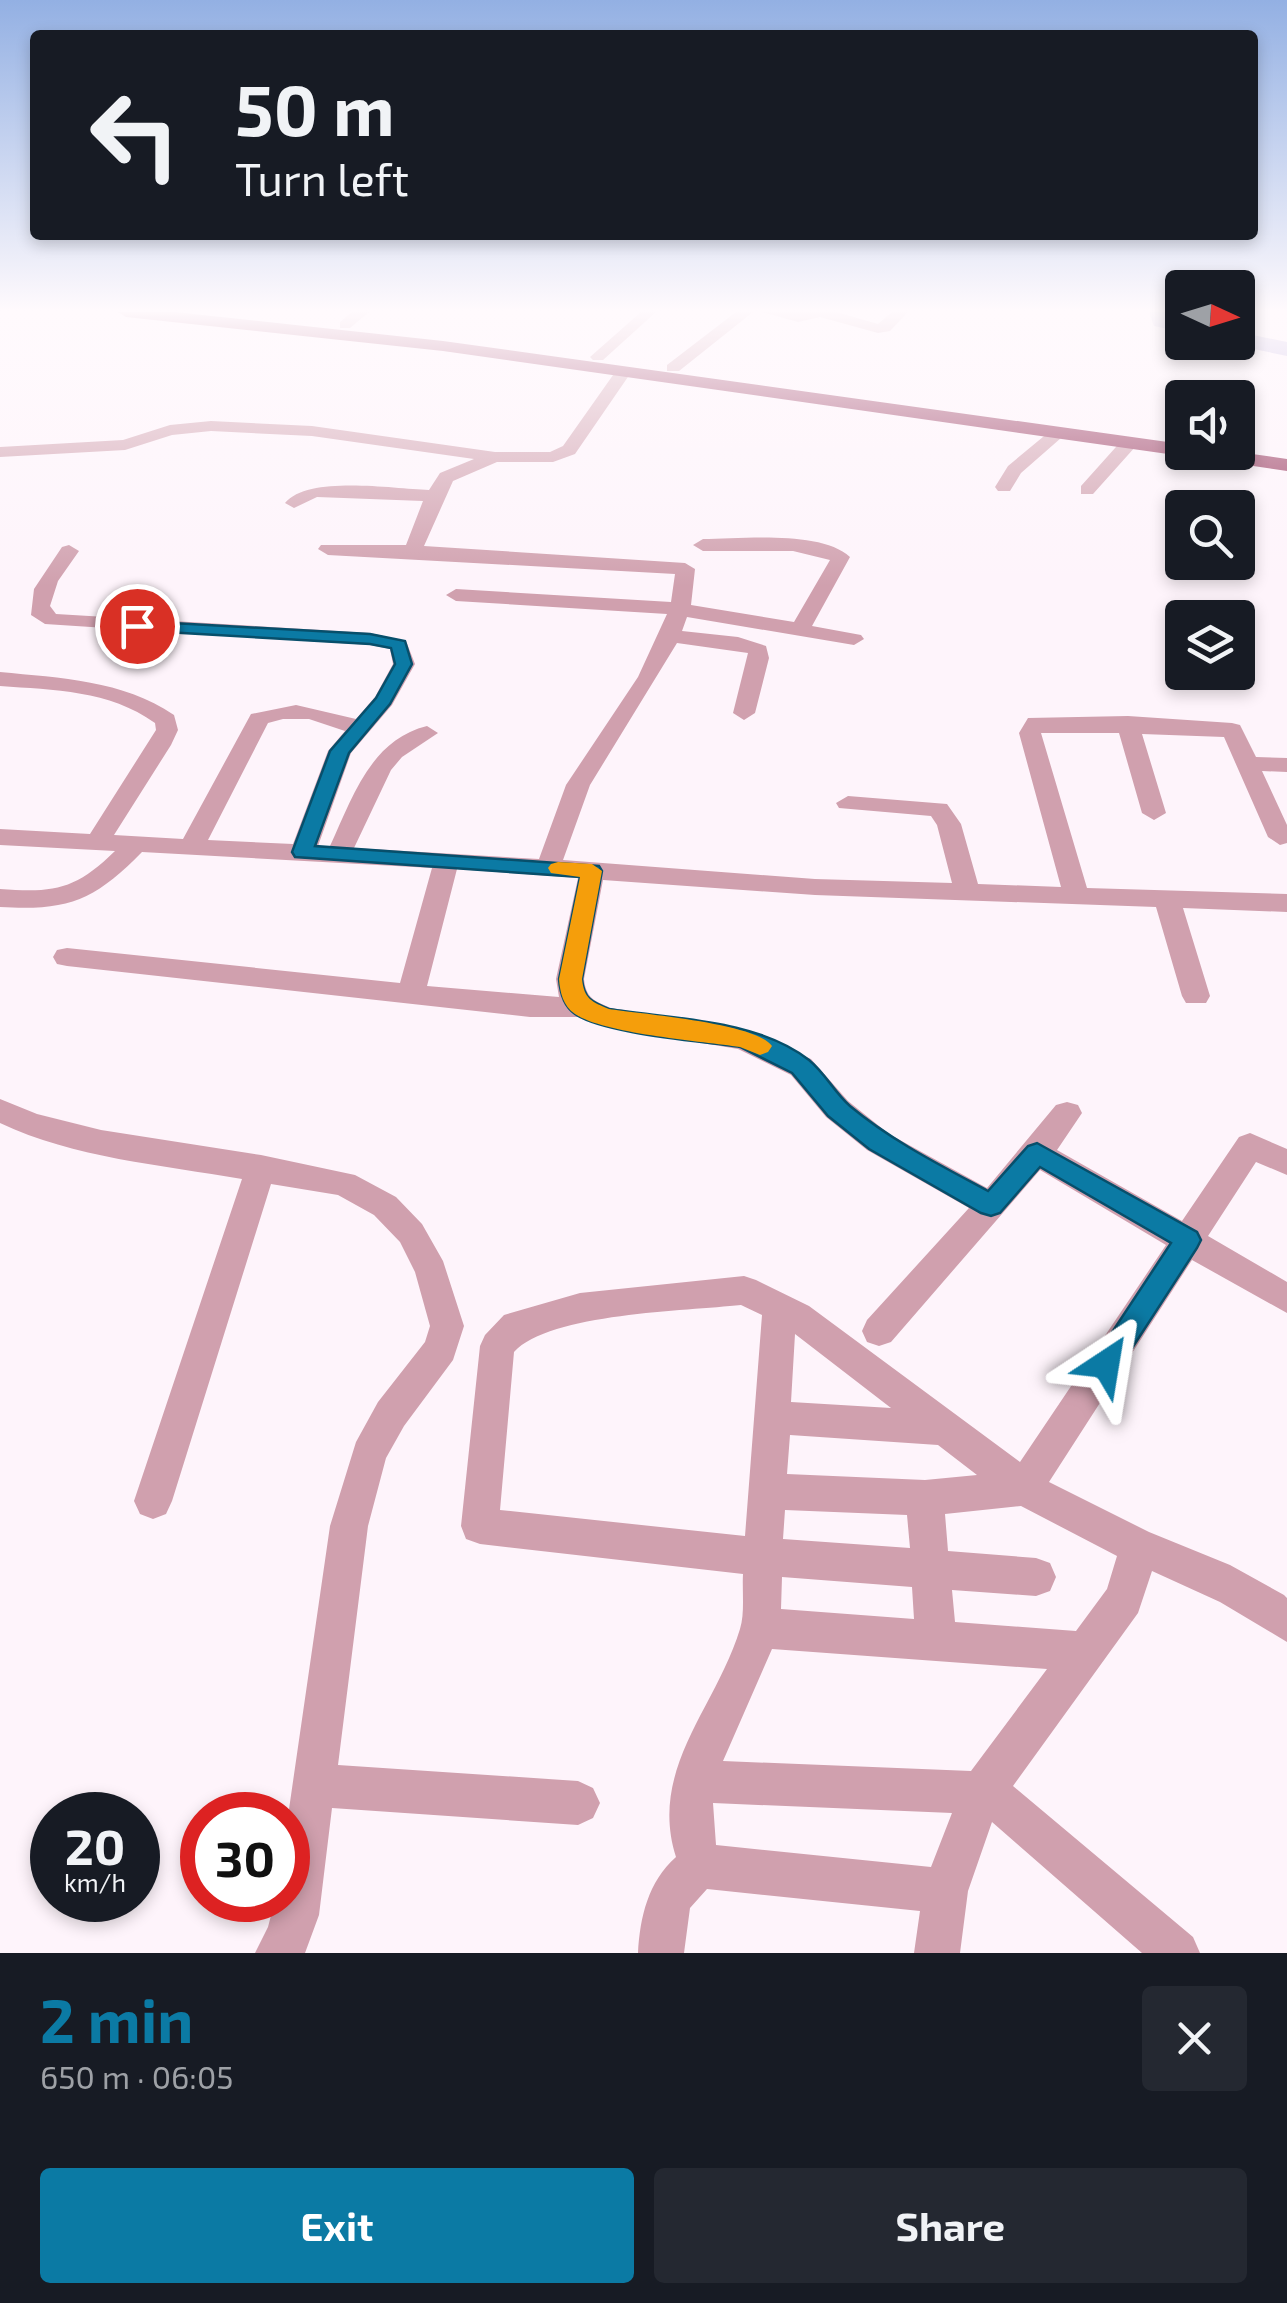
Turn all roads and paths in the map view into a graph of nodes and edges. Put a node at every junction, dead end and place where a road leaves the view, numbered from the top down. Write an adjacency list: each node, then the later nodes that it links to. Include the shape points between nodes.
1 (600, 403): 11 (street, via 563,454)
2 (854, 403): 4 (highway)
3 (919, 403): 5 (highway)
4 (1061, 432): 6 (highway); 14 (street, via 1014,470)
5 (1165, 439)
6 (1130, 442): 7 (highway); 15 (street)
7 (1165, 447)
8 (1255, 451): 10 (highway)
9 (0, 452): 11 (street, via 126,445 170,430 211,426 312,431)
10 (1287, 456)
11 (495, 458): 16 (street, via 446,477)
12 (1255, 460): 13 (highway)
13 (1287, 465)
14 (1004, 487)
15 (1087, 490)
16 (434, 496): 17 (street, via 317,492); 21 (street)
17 (294, 503)
18 (703, 545): 24 (street, via 811,549 840,557)
19 (328, 549): 21 (street)
20 (69, 551): 30 (street, via 39,606 52,620 399,645 404,664)
21 (413, 551): 23 (street, via 685,570)
22 (456, 595): 23 (street)
23 (679, 609): 24 (street); 25 (street)
24 (800, 629): 26 (street)
25 (668, 636): 28 (street, via 759,650); 44 (street, via 638,695 582,776)
26 (854, 639)
27 (0, 679): 38 (street, via 122,697 166,720 160,746)
28 (744, 713)
29 (1128, 724): 32 (street, via 1232,730); 35 (street); 47 (street, via 1032,726)
30 (358, 730): 40 (street, via 330,716 280,712 259,719); 41 (street, via 340,751)
31 (427, 734): 42 (street, via 398,745 384,760)
32 (1250, 764): 33 (street); 37 (street)
33 (1287, 765)
34 (848, 803): 46 (street, via 938,809 949,824)
35 (1154, 812)
36 (0, 836): 38 (street)
37 (1280, 837)
38 (97, 842): 39 (street)
39 (136, 844): 40 (street); 48 (street, via 104,878 67,899)
40 (192, 846): 41 (street)
41 (303, 852): 42 (street)
42 (340, 854): 43 (street)
43 (446, 861): 44 (street); 52 (street)
44 (548, 868): 45 (street)
45 (592, 871): 46 (street); 54 (street, via 570,979)
46 (967, 892): 47 (street)
47 (1076, 896): 49 (street)
48 (0, 898)
49 (1167, 899): 50 (street); 53 (street)
50 (1287, 903)
51 (67, 957): 52 (street)
52 (412, 994): 54 (street)
53 (1196, 996)
54 (582, 1008): 60 (street, via 769,1050 801,1067 878,1142)
55 (0, 1110): 59 (street, via 101,1142)
56 (1067, 1113): 57 (street)
57 (1037, 1153): 60 (street); 61 (street)
58 (1287, 1163): 61 (street, via 1250,1145)
59 (260, 1167): 70 (street); 80 (street, via 344,1184 385,1206 412,1234 447,1326 440,1350 370,1454 349,1526)
60 (991, 1205): 64 (street)
61 (1188, 1240): 62 (street); 67 (street)
62 (1287, 1299)
63 (780, 1308): 65 (street); 66 (street); 72 (street, via 744,1290 580,1308 516,1326 497,1346 480,1526)
64 (879, 1331)
65 (772, 1417): 66 (street); 68 (street)
66 (940, 1428): 67 (street)
67 (1024, 1488): 69 (street); 71 (street)
68 (768, 1491): 69 (street); 72 (street)
69 (924, 1498): 73 (street)
70 (153, 1501)
71 (1139, 1547): 75 (street, via 1249,1593); 78 (street, via 1124,1599)
72 (763, 1557): 73 (street); 76 (street)
73 (931, 1570): 74 (street); 77 (street)
74 (1036, 1577)
75 (1287, 1622)
76 (761, 1628): 77 (street); 79 (street)
77 (936, 1641): 78 (street)
78 (1085, 1652): 81 (street)
79 (692, 1781): 81 (street); 83 (street, via 691,1834)
80 (315, 1785): 82 (street); 85 (street, via 296,1915)
81 (981, 1793): 84 (street); 88 (street, via 1006,1805)
82 (578, 1802)
83 (702, 1866): 84 (street); 86 (street, via 674,1888 663,1917)
84 (945, 1890): 87 (street)
85 (278, 1953)
86 (661, 1953)
87 (937, 1953)
88 (1177, 1953)

